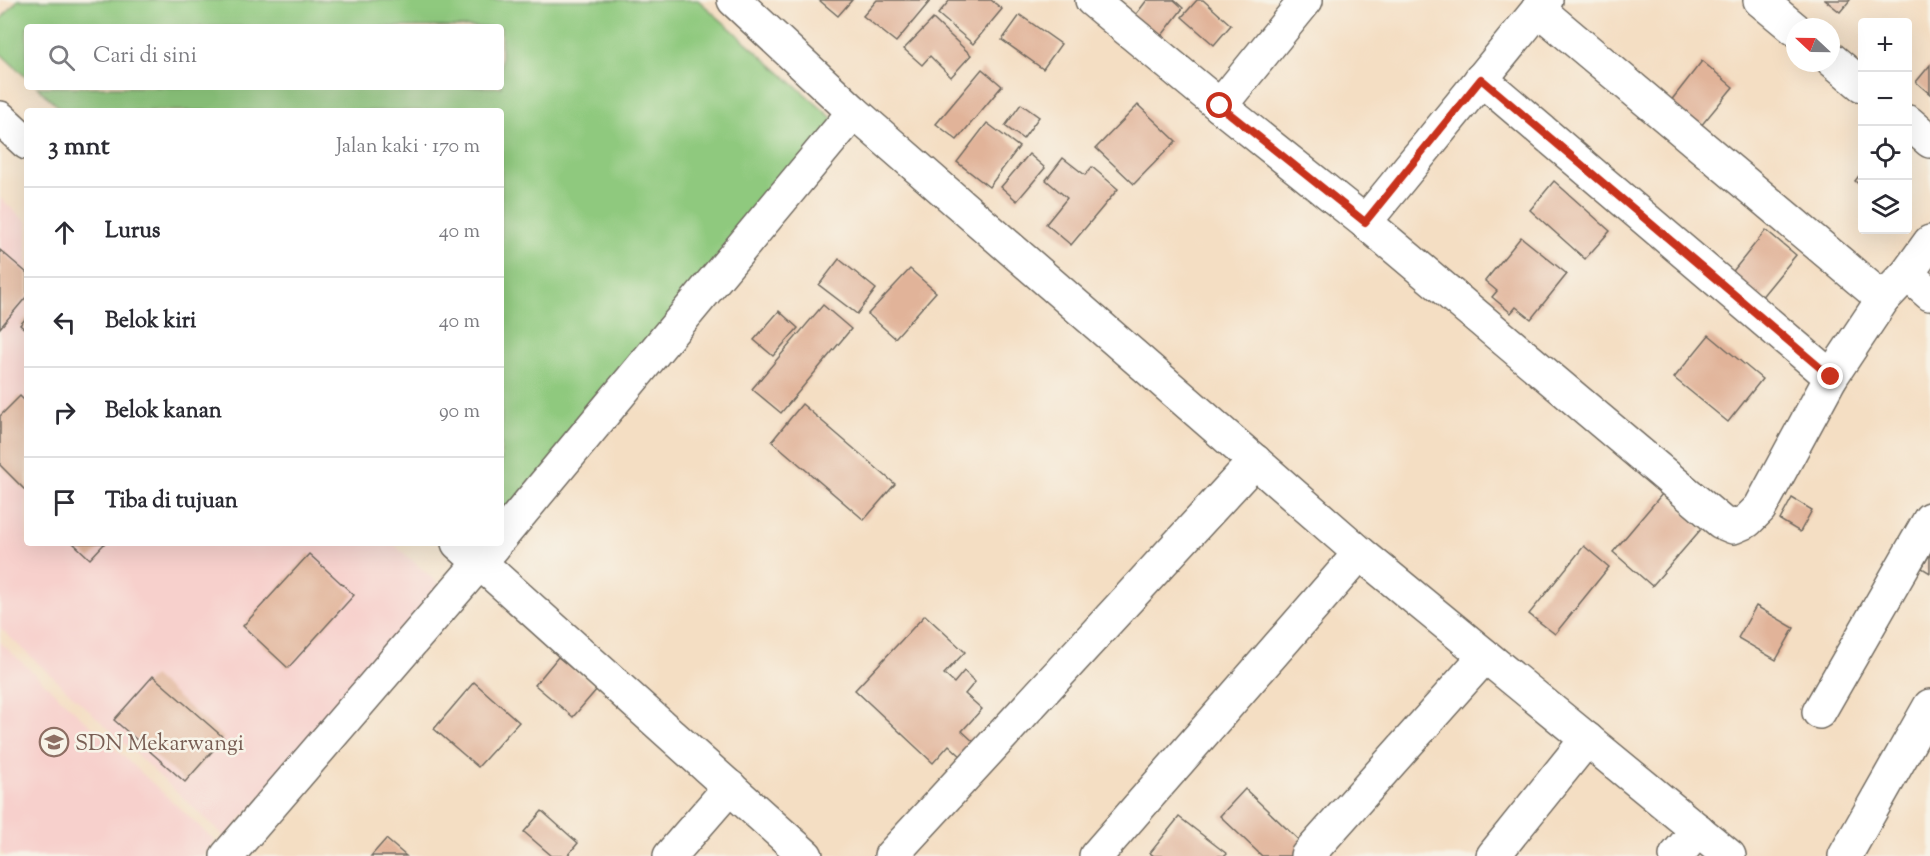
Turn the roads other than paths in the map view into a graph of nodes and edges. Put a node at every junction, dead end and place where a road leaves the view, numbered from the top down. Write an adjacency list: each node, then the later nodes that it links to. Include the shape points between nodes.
1 (735, 0): 11 (street)
2 (1092, 0): 10 (street)
3 (1306, 0): 10 (street)
4 (1760, 0): 6 (street)
5 (1542, 5): 8 (street); 19 (street)
6 (1786, 22)
7 (1840, 66): 9 (street)
8 (1481, 79): 16 (street); 20 (street)
9 (1858, 81)
10 (1220, 106): 16 (street)
11 (854, 112): 21 (street); 23 (street)
12 (0, 118): 14 (street)
13 (1912, 125): 15 (street)
14 (24, 140)
15 (1930, 141)
16 (1365, 222): 20 (street, via 1720,522 1733,527 1747,521 1760,508)
17 (1930, 242): 18 (street)
18 (1919, 284): 19 (street)
19 (1883, 299): 20 (street)
20 (1831, 377)
21 (1255, 461): 25 (street); 35 (street)
22 (1930, 519): 28 (street)
23 (504, 533)
24 (478, 550): 30 (street); 32 (street)
25 (1360, 553): 26 (street); 36 (street)
26 (1485, 656): 29 (street); 37 (street)
27 (1930, 706): 41 (street)
28 (1819, 712)
29 (1587, 739): 31 (street); 38 (street)
30 (730, 787): 33 (street); 34 (street)
31 (1698, 830): 39 (street); 40 (street)
32 (227, 856)
33 (670, 856)
34 (806, 856)
35 (891, 856)
36 (1096, 856)
37 (1307, 856)
38 (1493, 856)
39 (1676, 856)
40 (1730, 856)
41 (1845, 856)

